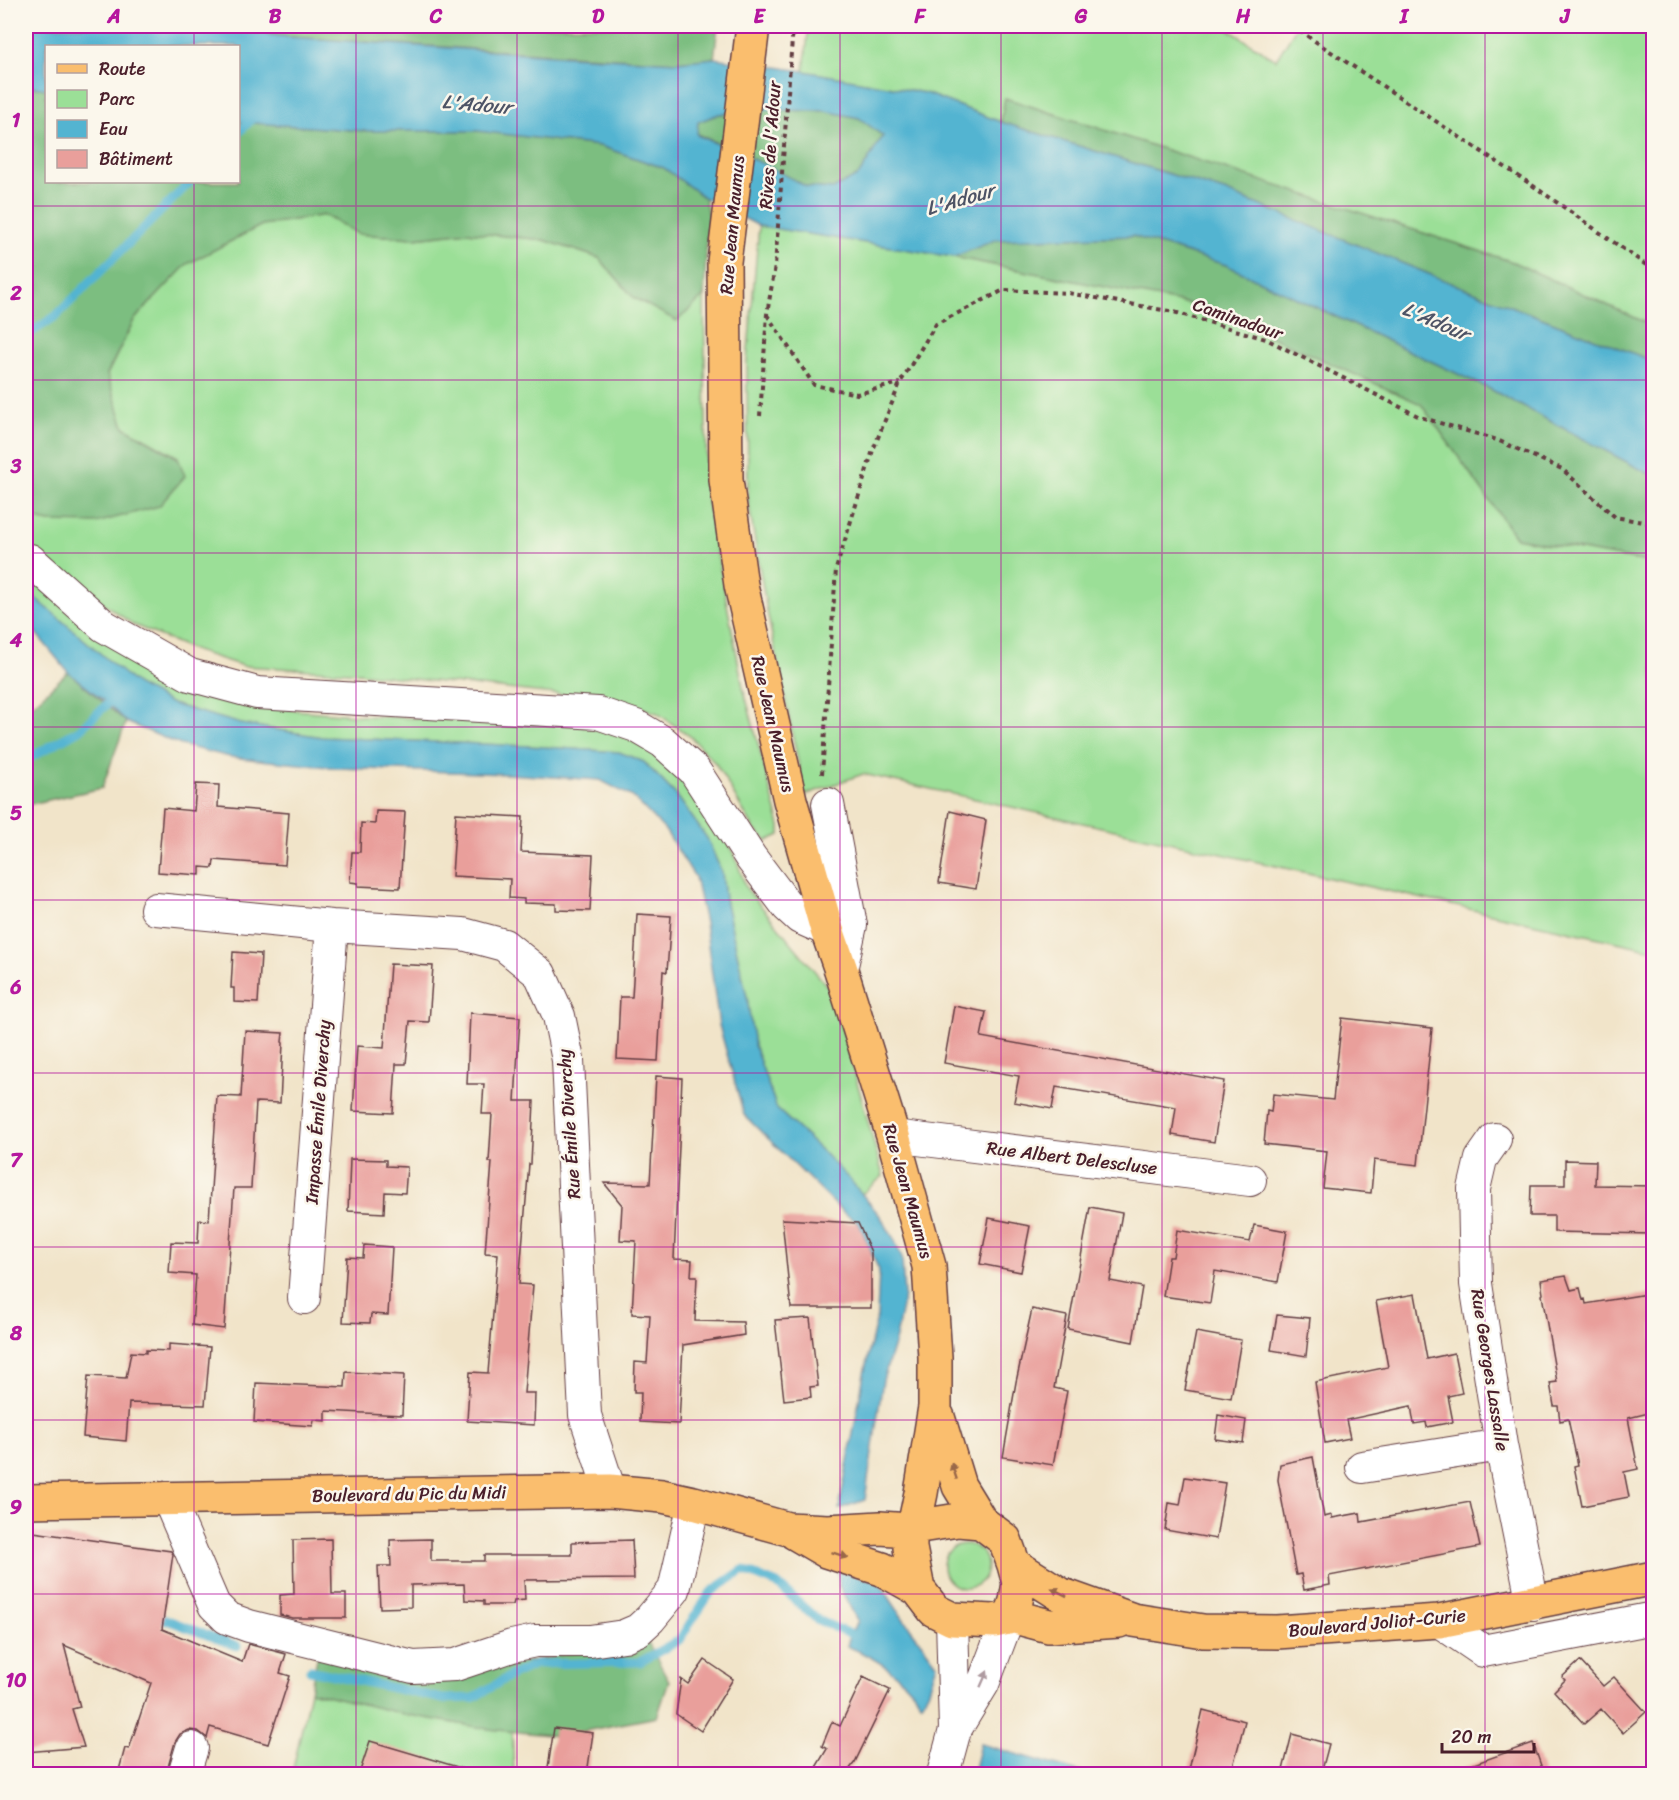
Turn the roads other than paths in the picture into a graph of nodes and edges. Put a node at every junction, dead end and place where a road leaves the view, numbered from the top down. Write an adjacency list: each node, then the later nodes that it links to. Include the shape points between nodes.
1 (753, 26): 6 (main road, Rue Jean Maumus, via 724,262 726,480 740,573 790,800)
2 (26, 560): 6 (street, via 104,626 190,675 257,693 598,713 636,726 663,742 694,770 788,907 800,918)
3 (828, 804): 7 (street, via 851,925)
4 (156, 909): 5 (street, Rue Émile Diverchy)
5 (332, 926): 11 (street, Impasse Émile Diverchy); 15 (street, Rue Émile Diverchy, via 463,934 504,945 540,974 559,1016 568,1060 585,1415)
6 (827, 930): 7 (main road, Rue Jean Maumus)
7 (841, 970): 8 (main road, Rue Jean Maumus)
8 (893, 1136): 10 (street, Rue Albert Delescluse); 12 (main road, Rue Jean Maumus, via 929,1266)
9 (1495, 1139): 13 (street, Rue Georges Lassalle, via 1481,1159 1474,1189 1476,1284)
10 (1250, 1180)
11 (304, 1298)
12 (935, 1407): 19 (main road, one-way to 12, via 959,1486); 21 (main road)
13 (1501, 1445): 14 (street); 25 (street, Rue Georges Lassalle)
14 (1362, 1467)
15 (610, 1491): 16 (main road, Boulevard du Pic du Midi); 18 (main road, Boulevard du Pic du Midi)
16 (168, 1498): 17 (main road, Boulevard du Pic du Midi); 18 (street, via 214,1605 227,1618 412,1667 455,1665 535,1641 590,1641 638,1630 674,1590)
17 (26, 1501)
18 (694, 1503): 20 (main road, Boulevard du Pic du Midi)
19 (981, 1522): 21 (main road, via 958,1520); 22 (main road, via 1005,1540)
20 (788, 1528): 21 (main road); 24 (main road, one-way to 24, via 826,1551 882,1569)
21 (912, 1528): 24 (main road, via 910,1548)
22 (1014, 1564): 26 (main road, via 1019,1583); 29 (main road, one-way to 22, via 1060,1594)
23 (1653, 1578): 25 (main road, Boulevard Joliot-Curie)
24 (918, 1588): 27 (main road, via 934,1610)
25 (1533, 1604): 30 (main road, Boulevard Joliot-Curie)
26 (1010, 1617): 27 (main road, via 994,1621); 29 (main road, via 1049,1626); 31 (street, one-way to 26, via 983,1684)
27 (952, 1618): 31 (street)
28 (1653, 1618): 30 (street, via 1483,1651)
29 (1133, 1620): 30 (main road, Boulevard Joliot-Curie, via 1203,1631 1277,1632)
30 (1439, 1622)
31 (955, 1730): 32 (street)
32 (943, 1774)

